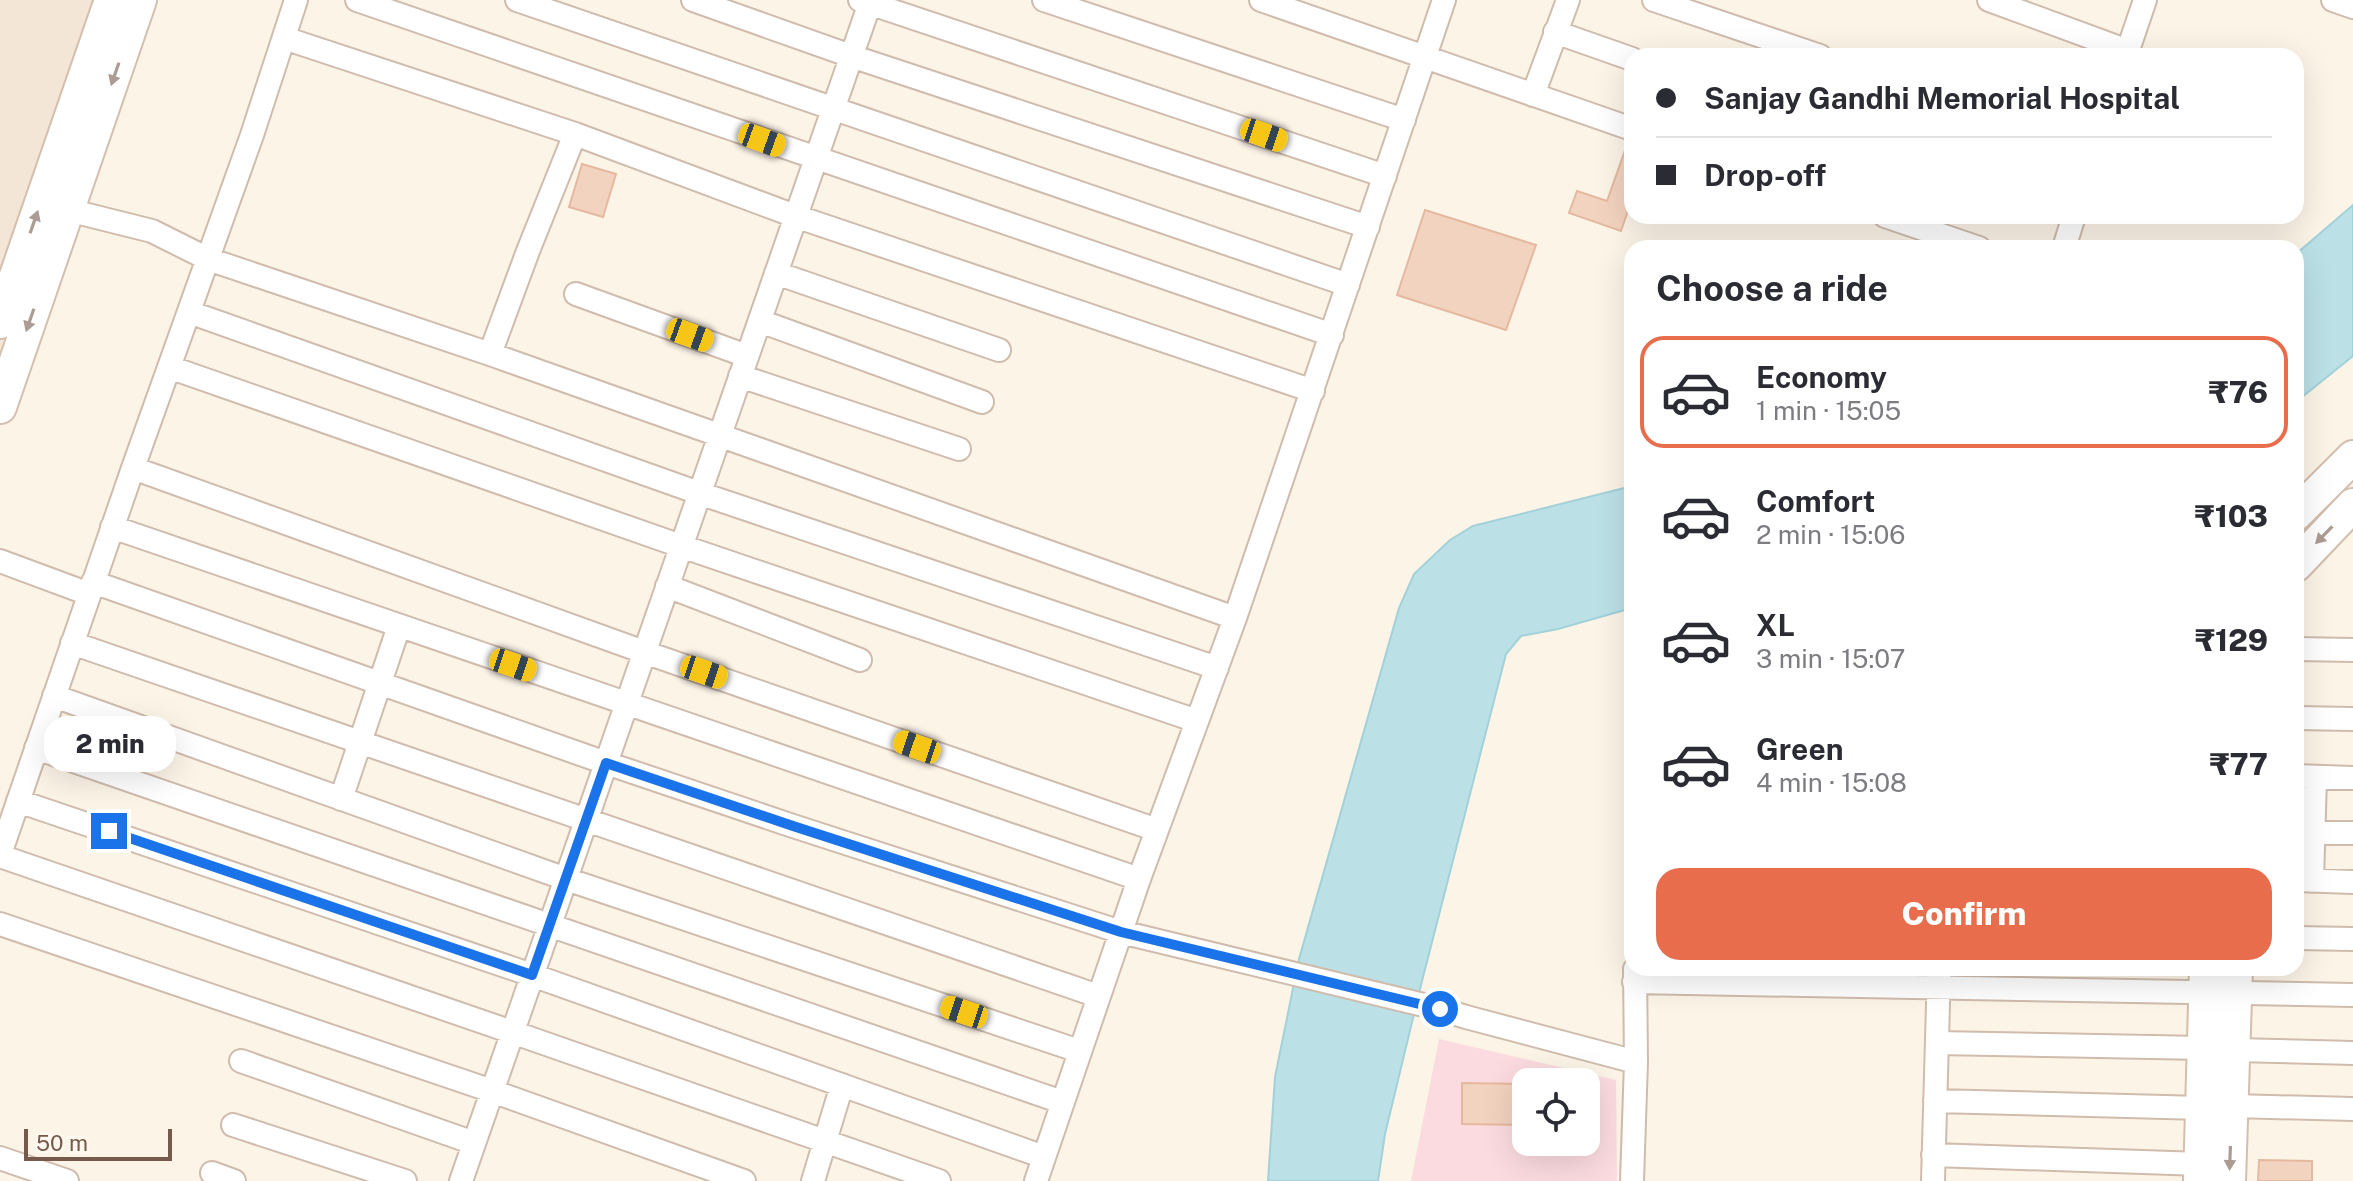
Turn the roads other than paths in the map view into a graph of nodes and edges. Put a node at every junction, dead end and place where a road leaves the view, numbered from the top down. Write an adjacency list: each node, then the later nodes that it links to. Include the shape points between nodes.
1 (111, 0): 43 (street, one-way to 1)
2 (140, 0): 32 (street, one-way to 32)
3 (296, 0): 18 (street)
4 (357, 0): 30 (street)
5 (517, 0): 26 (street)
6 (693, 0): 22 (street)
7 (1044, 0): 27 (street)
8 (1261, 0): 23 (street)
9 (1444, 0): 23 (street)
10 (1568, 0): 17 (street)
11 (1654, 0): 19 (street)
12 (1989, 0): 20 (street)
13 (2145, 0): 21 (street)
14 (2333, 0): 16 (street)
15 (867, 1): 22 (street); 31 (street)
16 (2353, 7)
17 (1555, 32): 24 (street); 25 (street)
18 (284, 38): 29 (street); 37 (street)
19 (1796, 48)
20 (2114, 48)
21 (2129, 48)
22 (851, 56): 26 (street); 35 (street)
23 (1425, 56): 25 (street); 27 (street)
24 (1624, 56)
25 (1533, 95): 28 (street)
26 (833, 109): 30 (street); 39 (street)
27 (1404, 120): 31 (street)
28 (1624, 126)
29 (575, 134): 33 (street); 46 (street)
30 (816, 159): 33 (street); 44 (street)
31 (1385, 176): 35 (street)
32 (68, 210): 37 (street, via 152,231); 51 (street, one-way to 51)
33 (795, 216): 38 (street); 49 (street)
34 (1908, 224): 36 (street)
35 (1368, 227): 39 (street)
36 (1956, 240)
37 (208, 259): 41 (street); 46 (street)
38 (776, 273): 42 (street); 45 (street)
39 (1348, 285): 44 (street)
40 (576, 294): 47 (street)
41 (189, 312): 48 (street); 56 (street)
42 (760, 321): 47 (street); 50 (street)
43 (0, 322)
44 (1332, 335): 49 (street)
45 (999, 350)
46 (490, 354): 52 (street)
47 (744, 366): 52 (street); 53 (street)
48 (169, 367): 55 (street); 60 (street)
49 (1313, 391): 65 (street)
50 (982, 402)
51 (0, 407)
52 (720, 436): 56 (street); 65 (street)
53 (959, 449)
54 (2353, 457): 58 (street)
55 (133, 468): 59 (street); 70 (street)
56 (699, 493): 60 (street); 72 (street)
57 (2353, 505): 61 (street, one-way to 61)
58 (2304, 506)
59 (112, 527): 64 (street); 66 (street)
60 (681, 546): 63 (street); 78 (street)
61 (2304, 557)
62 (0, 561): 64 (street)
63 (667, 586): 70 (street); 71 (street)
64 (91, 588): 67 (street); 73 (street)
65 (1235, 618): 72 (street)
66 (399, 626): 73 (street); 75 (street)
67 (72, 643): 74 (street); 79 (street)
68 (2304, 649): 69 (street)
69 (2353, 650)
70 (644, 652): 75 (street); 87 (street)
71 (860, 660)
72 (1217, 668): 78 (street)
73 (381, 684): 79 (street); 81 (street)
74 (54, 696): 80 (street); 84 (street)
75 (626, 705): 81 (street); 92 (street)
76 (2304, 718): 77 (street)
77 (2353, 719)
78 (1197, 721): 87 (street)
79 (359, 743): 84 (street); 86 (street)
80 (36, 748): 85 (street); 96 (street)
81 (606, 763): 86 (street); 97 (street)
82 (2306, 777): 83 (street); 88 (street)
83 (2353, 778)
84 (341, 799): 91 (street)
85 (18, 801): 90 (street); 100 (street)
86 (586, 821): 91 (street); 107 (street)
87 (1157, 830): 92 (street)
88 (2313, 833): 89 (street); 93 (street)
89 (2353, 833)
90 (0, 855): 108 (street)
91 (566, 879): 96 (street); 111 (street)
92 (1139, 879): 97 (street)
93 (2304, 881): 94 (street)
94 (2353, 882)
95 (0, 924): 116 (street)
96 (549, 926): 100 (street); 118 (street)
97 (1121, 932): 107 (street); 114 (street)
98 (2304, 938): 99 (street)
99 (2353, 939)
100 (532, 975): 108 (street); 115 (street)
101 (1634, 976): 114 (street)
102 (1718, 976): 103 (street)
103 (1886, 978): 104 (street)
104 (1938, 978): 105 (street); 109 (street)
105 (2221, 980): 106 (street); 110 (street)
106 (2353, 995)
107 (1098, 996): 111 (street)
108 (512, 1032): 116 (street); 122 (street)
109 (1937, 1043): 110 (street); 117 (street)
110 (2219, 1049): 112 (street); 119 (street)
111 (1079, 1051): 118 (street)
112 (2353, 1053)
113 (241, 1061): 123 (street)
114 (1636, 1062): 137 (street)
115 (842, 1085): 122 (street); 125 (street)
116 (492, 1091): 123 (street); 133 (street)
117 (1935, 1101): 119 (street); 124 (street)
118 (1062, 1102): 125 (street)
119 (2217, 1107): 120 (street); 127 (street); 139 (street, one-way to 139)
120 (2353, 1109)
121 (233, 1125): 131 (street)
122 (825, 1141): 134 (street); 135 (street)
123 (474, 1143): 132 (street)
124 (1933, 1155): 127 (street); 138 (street)
125 (1044, 1157): 136 (street)
126 (0, 1158): 129 (street)
127 (2200, 1172)
128 (212, 1173): 130 (street)
129 (67, 1181)
130 (234, 1181)
131 (405, 1181)
132 (461, 1181)
133 (744, 1181)
134 (813, 1181)
135 (939, 1181)
136 (1036, 1181)
137 (1632, 1181)
138 (1933, 1181)
139 (2229, 1181)

